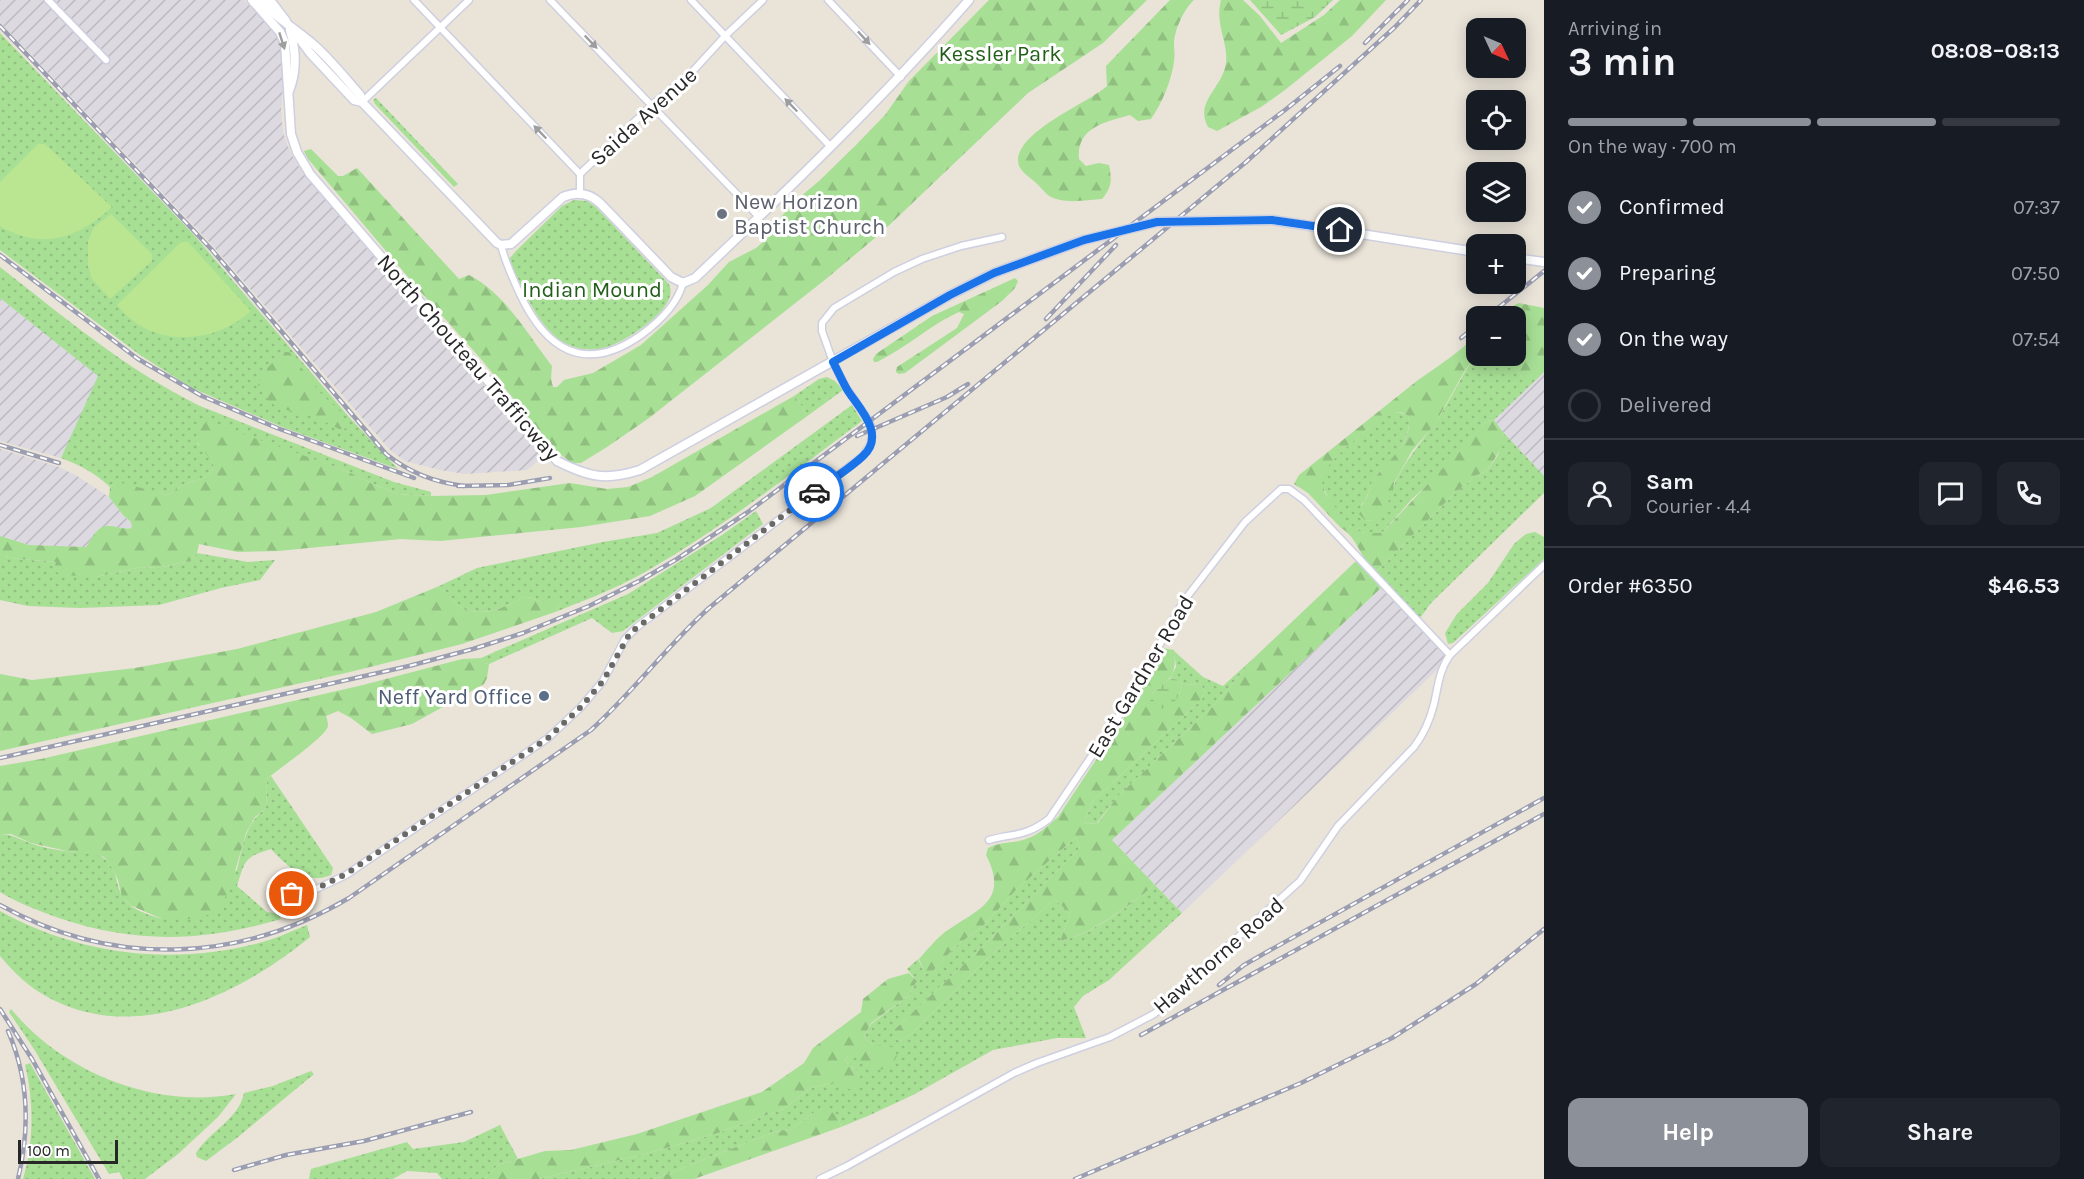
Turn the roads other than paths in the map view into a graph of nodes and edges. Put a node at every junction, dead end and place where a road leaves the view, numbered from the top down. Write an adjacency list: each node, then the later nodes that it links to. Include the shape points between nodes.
1 (48, 0): 16 (street)
2 (252, 0): 19 (main road, North Chouteau Trafficway, one-way to 19, via 285,43)
3 (260, 0): 12 (main road, via 275,17)
4 (270, 0): 12 (main road)
5 (414, 0): 13 (street)
6 (469, 0): 13 (street)
7 (550, 0): 21 (street, one-way to 21)
8 (691, 0): 14 (street)
9 (763, 0): 14 (street, Saida Avenue)
10 (828, 0): 18 (street, one-way to 18)
11 (966, 1): 18 (main road)
12 (286, 21): 15 (main road); 17 (main road, North Chouteau Trafficway, via 294,45)
13 (440, 27): 20 (street); 23 (street, one-way to 13)
14 (725, 36): 21 (street, Saida Avenue, via 692,72); 22 (street, one-way to 14)
15 (313, 50): 17 (main road, via 299,54); 20 (main road, via 354,100)
16 (106, 60)
17 (294, 64): 19 (main road, North Chouteau Trafficway)
18 (901, 77): 22 (main road)
19 (288, 91): 32 (main road, North Chouteau Trafficway, via 291,134 310,174 557,461 578,472 599,477 640,470)
20 (362, 102): 27 (main road)
21 (652, 105): 23 (street, Saida Avenue); 25 (street)
22 (831, 147): 25 (main road)
23 (580, 174): 24 (street, Saida Avenue)
24 (580, 193): 27 (main road, Saida Avenue, via 563,197 515,242); 31 (main road, via 596,199 671,277)
25 (759, 217): 31 (main road, via 695,278)
26 (1002, 237): 32 (street, via 922,259 834,308 822,323)
27 (501, 245): 31 (street, via 523,300 542,330 570,351 598,354 623,345 651,326 680,296)
28 (1466, 250): 32 (main road, North Chouteau Trafficway, bridge, via 1272,220 1157,222 1084,240 994,273)
29 (1526, 260): 30 (main road)
30 (1544, 262)
31 (683, 283)
32 (833, 362): 36 (street, via 871,426 871,444 863,456 630,633 603,681 548,738 346,874 310,892)
33 (1544, 565): 34 (street)
34 (1450, 655): 35 (street, East Gardner Road, via 1305,500 1289,489 1281,489 1245,522 1183,602 1129,701 1049,819 1021,835); 37 (street, Hawthorne Road, via 1443,664 1429,721 1414,747 1338,826 1300,881 1173,999 1154,1014 1110,1037 1014,1073)
35 (989, 840)
36 (292, 894)
37 (820, 1179)

